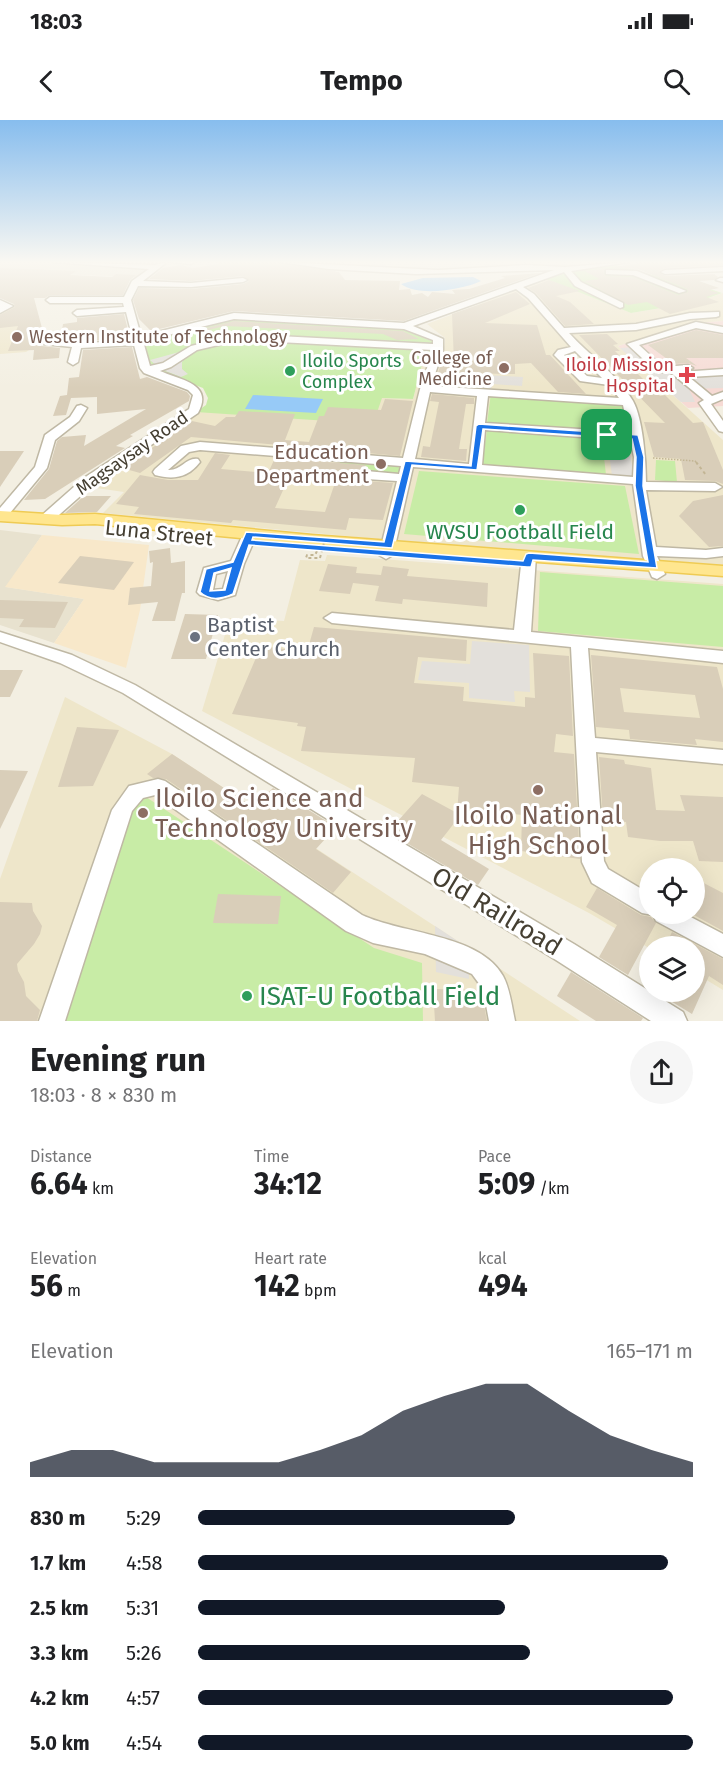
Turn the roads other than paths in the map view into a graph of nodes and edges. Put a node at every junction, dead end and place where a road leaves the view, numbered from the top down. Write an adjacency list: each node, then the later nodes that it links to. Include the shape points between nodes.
1 (3, 304): 6 (street, via 9,306)
2 (113, 304): 5 (street)
3 (469, 304): 9 (street)
4 (537, 304): 12 (street)
5 (128, 305): 7 (street); 13 (street)
6 (0, 310)
7 (77, 313)
8 (716, 314): 12 (street, via 645,326)
9 (420, 322): 10 (street); 16 (street)
10 (405, 326): 13 (street, via 234,316); 16 (street)
11 (723, 330): 20 (street, via 696,325 632,344)
12 (562, 331): 17 (street)
13 (137, 341): 15 (street); 21 (street)
14 (47, 342): 15 (street)
15 (77, 345): 18 (street)
16 (438, 346): 21 (street, via 240,337 194,348 167,365); 23 (street)
17 (577, 348): 22 (street); 22 (street, via 559,355 584,379)
18 (73, 362)
19 (723, 368): 20 (street); 20 (street)
20 (680, 370): 26 (street)
21 (148, 371): 40 (street, Magsaysay Road, via 192,388 198,394 194,411 89,482)
22 (612, 382): 27 (street)
23 (425, 389): 24 (street); 33 (street)
24 (483, 391): 27 (street); 29 (street)
25 (723, 395): 26 (street)
26 (711, 400): 30 (street, via 705,403 707,409)
27 (628, 402): 37 (street, via 640,457)
28 (81, 408): 39 (street, via 75,419 49,438 41,468)
29 (479, 426): 31 (street); 34 (street)
30 (723, 429)
31 (595, 434)
32 (194, 462): 33 (street, via 176,475 159,472 185,449 200,446)
33 (408, 462): 34 (street); 36 (street)
34 (475, 468): 37 (street)
35 (366, 475): 36 (street)
36 (405, 478): 42 (street)
37 (639, 484): 38 (street); 45 (street)
38 (715, 487)
39 (0, 516): 40 (main road, Luna Street)
40 (54, 520): 41 (main road, Luna Street)
41 (248, 538): 42 (main road, Luna Street); 46 (street)
42 (387, 550): 44 (main road, Luna Street)
43 (723, 552): 45 (street)
44 (528, 560): 45 (main road, Luna Street); 50 (street)
45 (653, 563): 47 (main road, Luna Street); 48 (main road, Luna Street)
46 (237, 564)
47 (723, 571)
48 (723, 579)
49 (332, 618): 50 (street)
50 (522, 636): 52 (street)
51 (0, 637): 61 (street, Old Railroad, via 83,666 129,689)
52 (579, 642): 53 (street); 54 (street)
53 (722, 660)
54 (586, 744): 55 (street); 56 (street, via 593,862 600,876)
55 (722, 759)
56 (639, 899)
57 (682, 924): 58 (street)
58 (723, 946)
59 (52, 1021): 60 (street, via 122,810 129,796 141,787 158,787 354,923 373,932 427,943 481,966 494,984)
60 (502, 1021)
61 (674, 1021)

